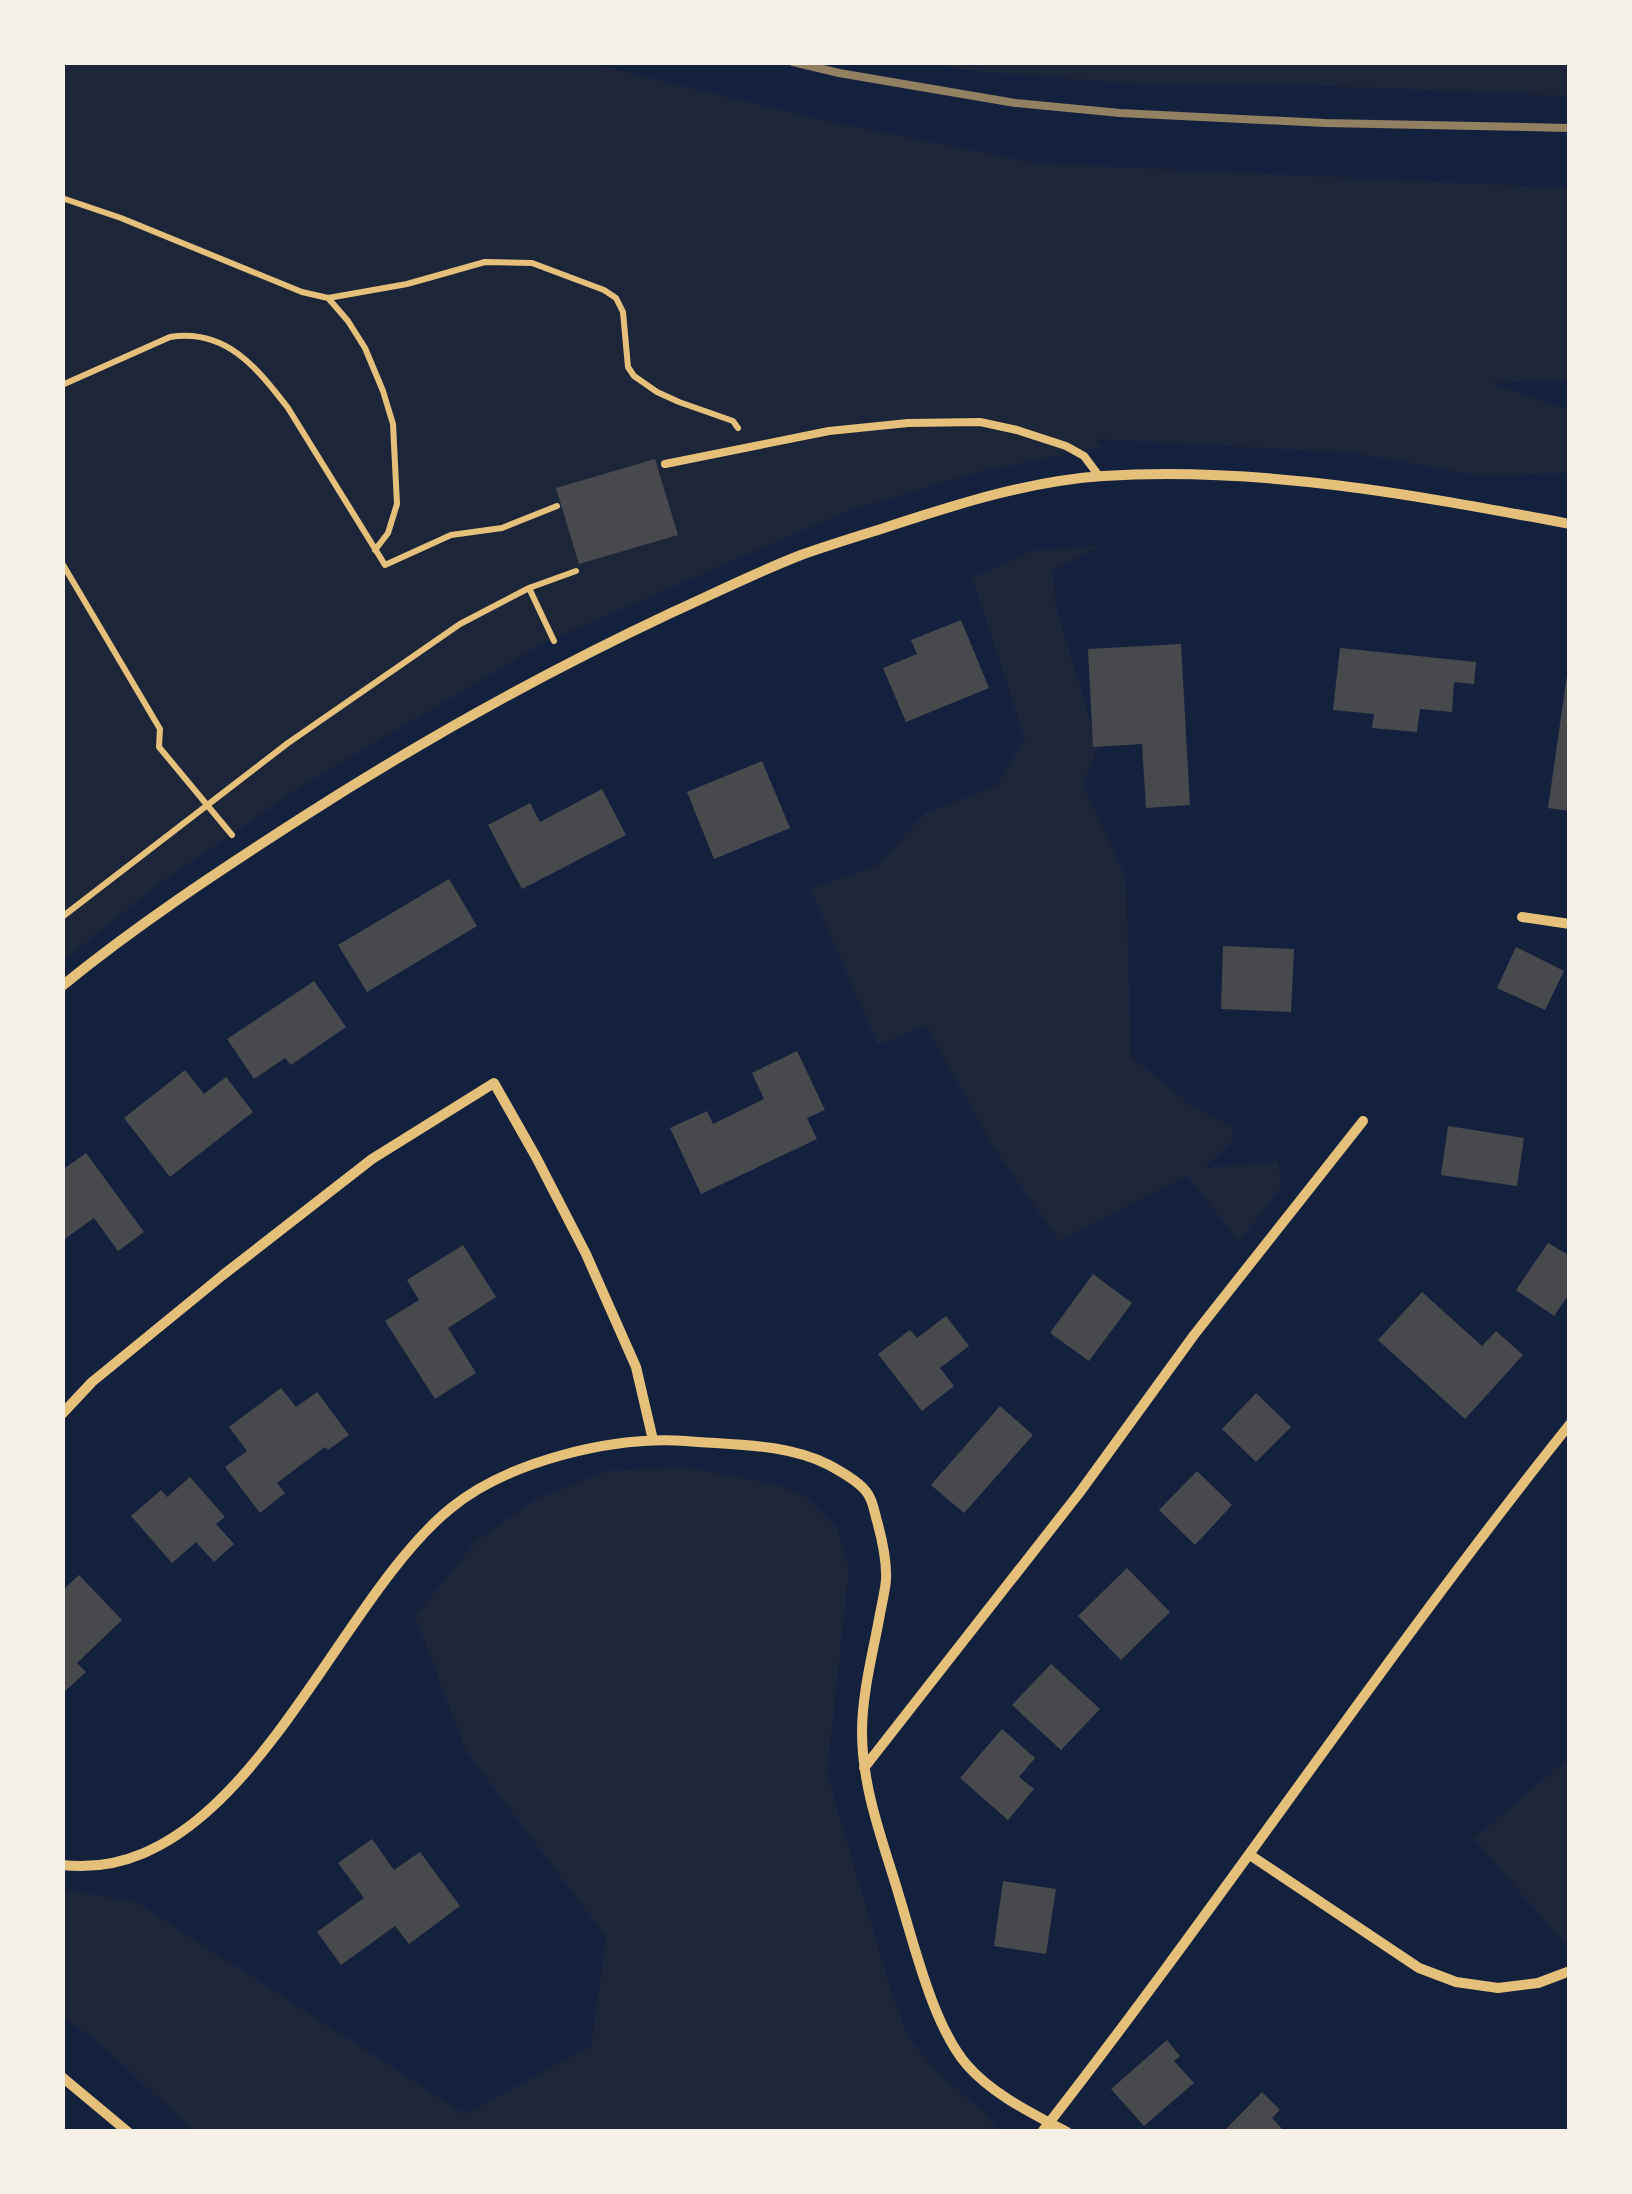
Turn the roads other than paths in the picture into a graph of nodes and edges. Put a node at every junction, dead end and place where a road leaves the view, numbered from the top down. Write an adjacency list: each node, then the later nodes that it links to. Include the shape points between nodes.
1 (666, 464): 2 (lane, via 829,431 980,422 1066,446)
2 (1100, 476): 3 (street, via 1278,478); 6 (street, via 1024,487 801,555 596,648 381,766 196,886)
3 (1570, 524)
4 (1522, 917): 5 (street)
5 (1570, 924)
6 (62, 986)
7 (1363, 1121): 11 (street)
8 (62, 1414): 10 (street, via 150,1334 372,1160 494,1083 586,1254 636,1367)
9 (1570, 1424): 12 (street)
10 (653, 1440): 11 (street, via 806,1456 871,1499 886,1578 864,1700); 13 (street, via 561,1456 469,1495 421,1536 364,1607 242,1779 154,1849 124,1861)
11 (864, 1768): 16 (street, via 926,1984 954,2048 970,2069)
12 (1250, 1855): 14 (street, via 1419,1968 1456,1982 1498,1988 1538,1984); 16 (street)
13 (62, 1864)
14 (1570, 1971)
15 (62, 2077): 17 (street)
16 (1045, 2127): 18 (street)
17 (128, 2132)
18 (1067, 2132)

